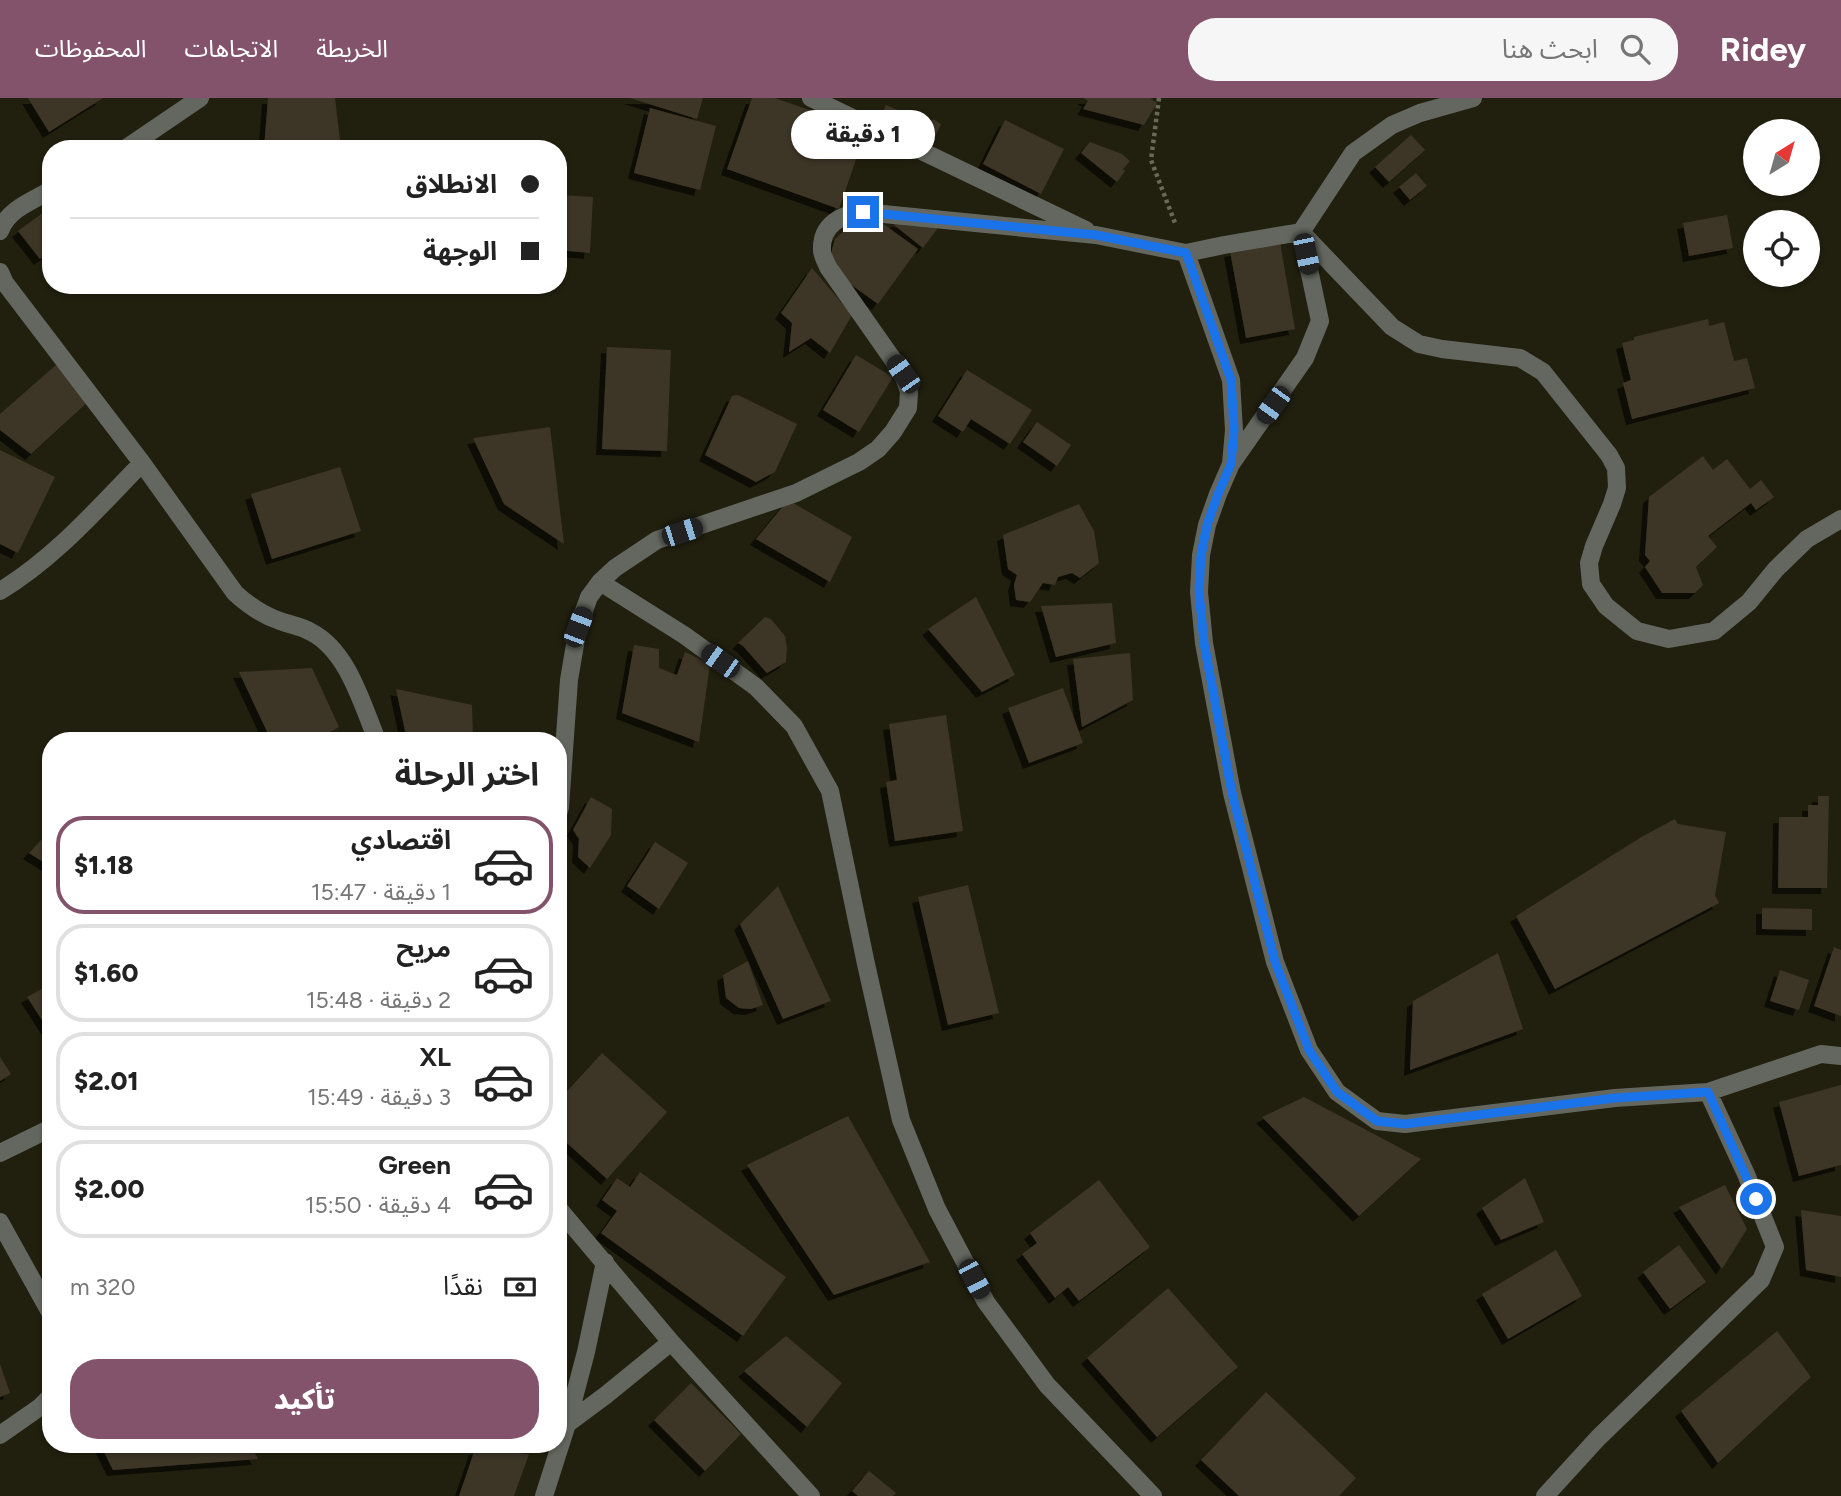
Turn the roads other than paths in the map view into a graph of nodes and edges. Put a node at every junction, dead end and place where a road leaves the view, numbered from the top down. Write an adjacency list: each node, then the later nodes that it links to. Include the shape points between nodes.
1 (200, 98): 4 (street)
2 (811, 98): 8 (street)
3 (1473, 98): 7 (street, via 1392,125 1353,153)
4 (138, 140)
5 (42, 195): 6 (street, via 15,210)
6 (0, 231)
7 (1301, 232): 9 (street); 12 (street, via 1320,321 1305,358); 13 (street, via 1392,327 1419,344 1520,358 1543,372 1616,468 1617,488 1589,563 1591,584 1606,606 1637,631 1669,639 1714,631 1749,603 1807,539)
8 (1096, 235): 9 (street); 14 (street, via 863,212 848,213 834,222 825,232 822,252 828,267 903,374 909,392 908,408 893,432 859,462 796,493 657,540)
9 (1186, 253): 12 (street, via 1231,380)
10 (0, 272): 11 (street)
11 (142, 463): 15 (street, via 65,540); 16 (street, via 235,593 258,612 312,632 338,654)
12 (1231, 464): 19 (street, via 1201,555 1204,643 1232,793 1275,962 1309,1050 1337,1092 1377,1121 1405,1124 1615,1098)
13 (1841, 519)
14 (600, 582): 17 (street, via 578,627); 33 (street, via 756,687 794,726 830,791 901,1120 937,1209 986,1302 1046,1385)
15 (0, 590)
16 (374, 732)
17 (567, 732)
18 (1841, 1056): 19 (street, via 1821,1054)
19 (1708, 1092): 34 (street, via 1775,1247 1761,1280 1598,1438)
20 (42, 1132): 21 (street)
21 (0, 1153)
22 (567, 1218): 24 (street)
23 (0, 1222): 25 (street)
24 (605, 1262): 26 (street); 28 (street)
25 (42, 1298)
26 (671, 1342): 28 (street); 32 (street)
27 (42, 1405): 29 (street)
28 (567, 1424)
29 (0, 1435)
30 (558, 1453): 31 (street)
31 (544, 1496)
32 (811, 1496)
33 (1153, 1496)
34 (1545, 1496)

